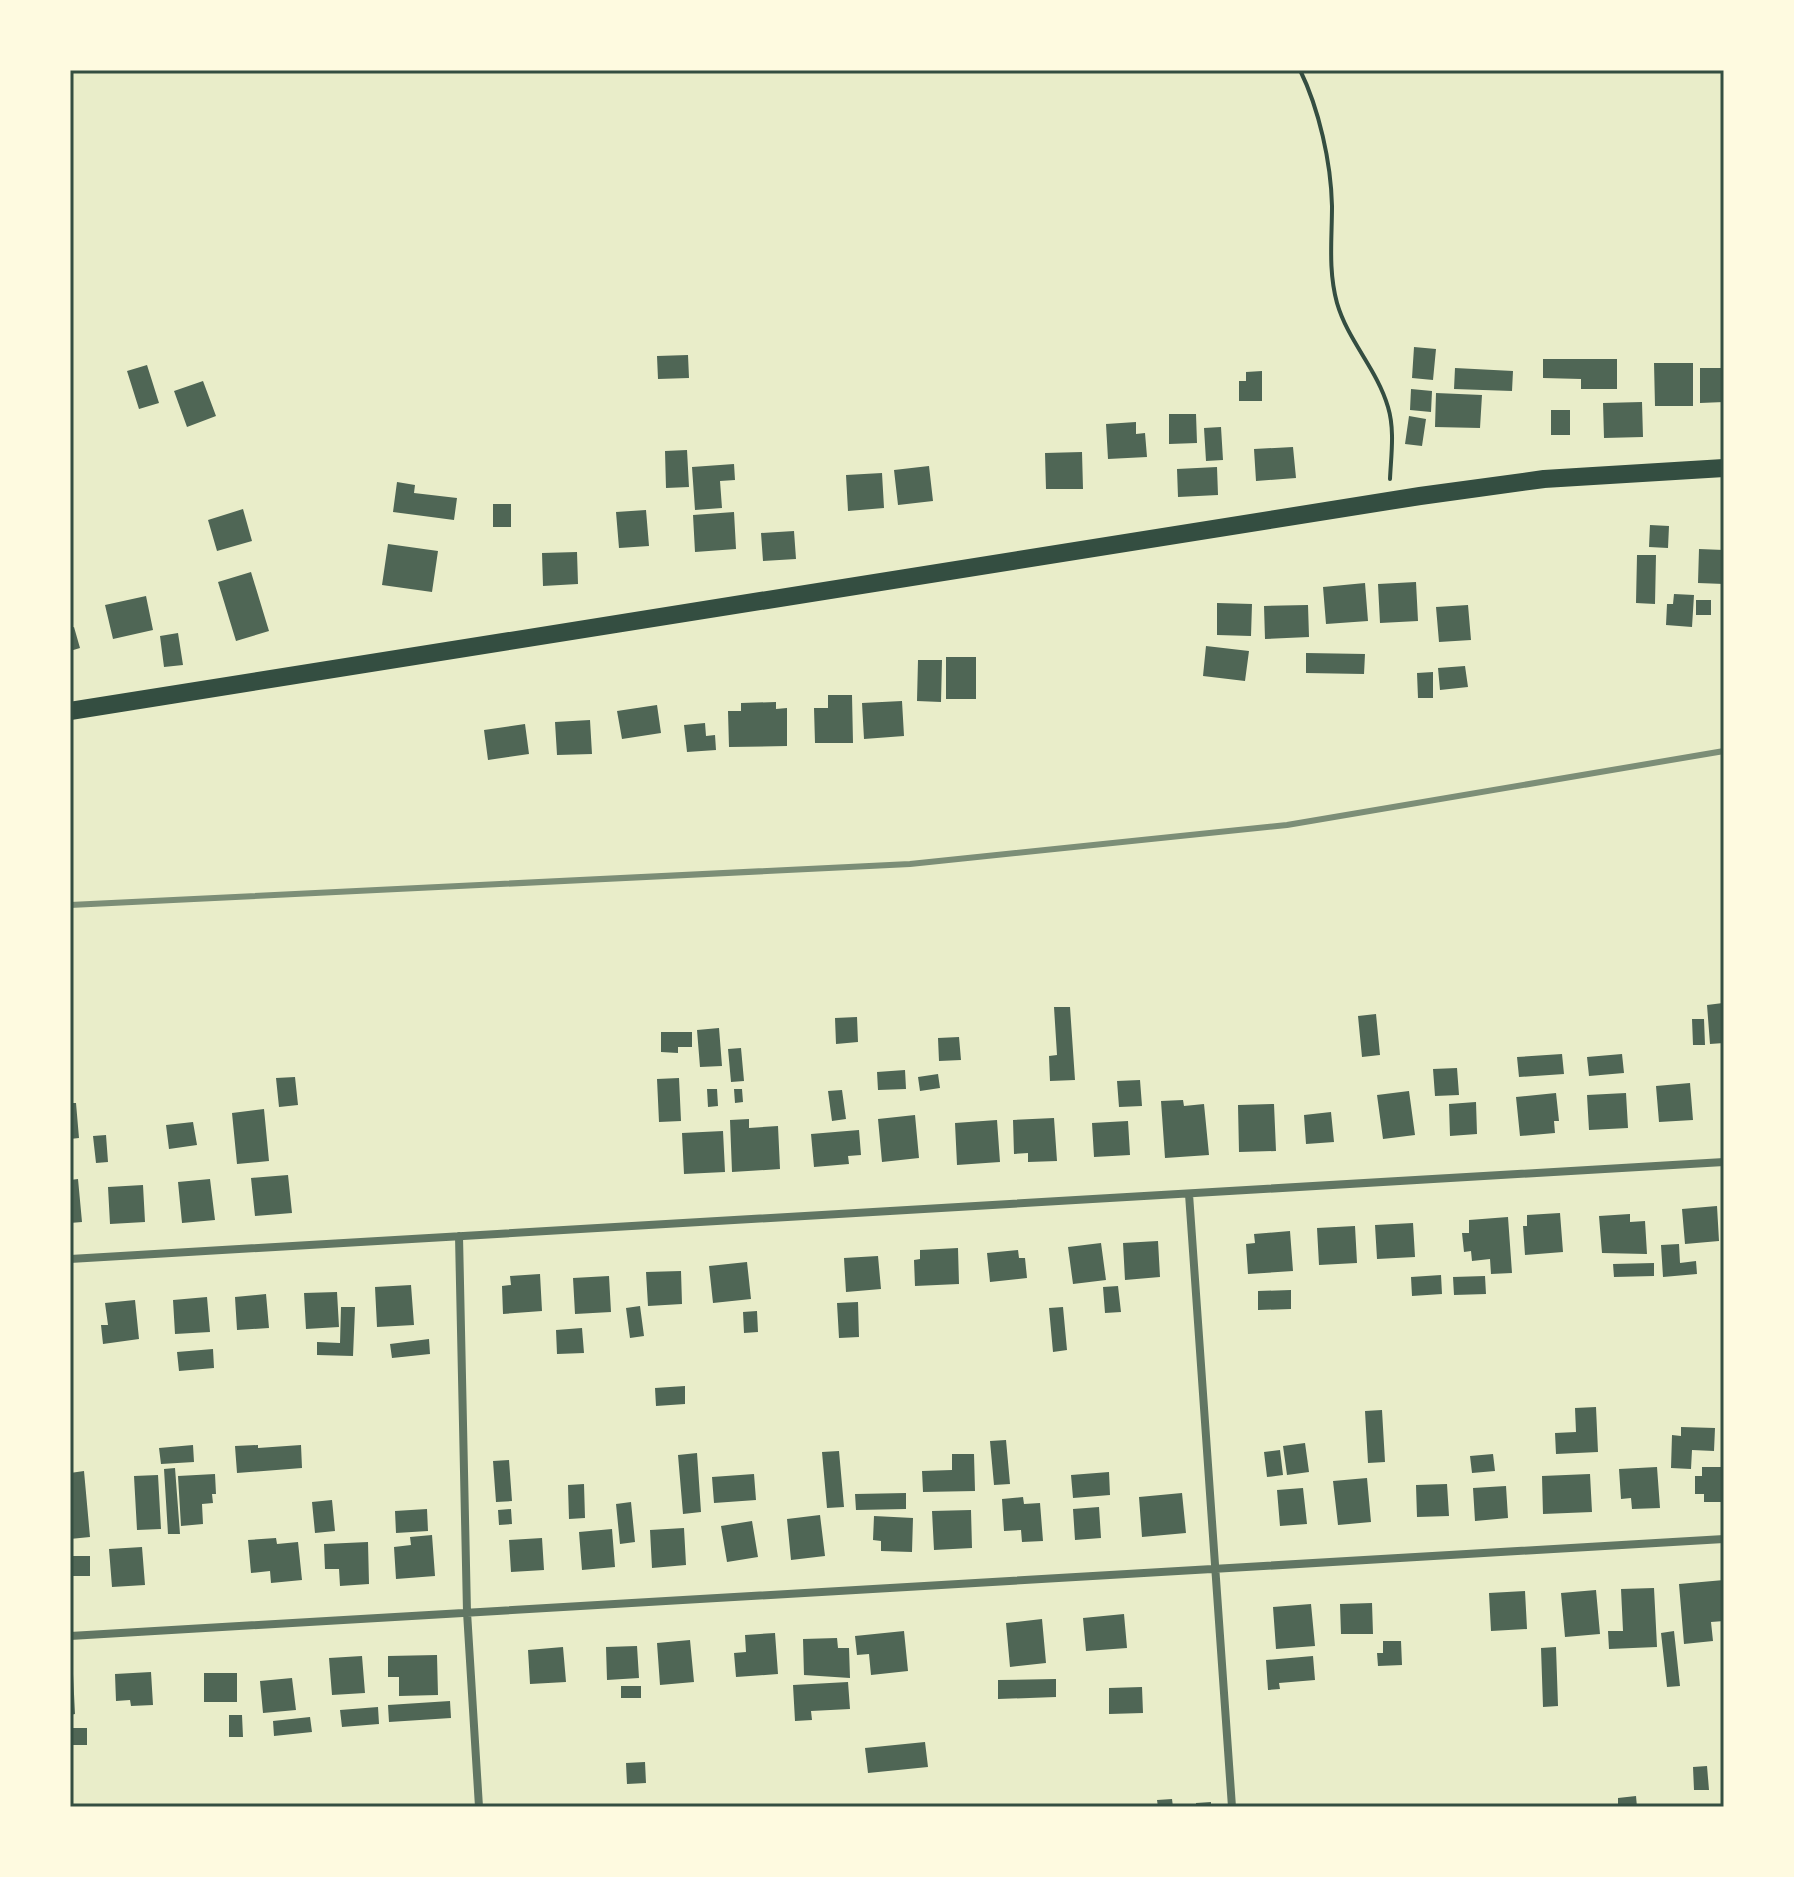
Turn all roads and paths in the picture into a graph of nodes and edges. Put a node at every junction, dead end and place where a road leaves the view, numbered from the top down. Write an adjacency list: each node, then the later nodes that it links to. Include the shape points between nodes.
1 (1300, 70): 3 (path, via 1322,139 1332,202 1330,265 1338,304 1388,408)
2 (1724, 468): 3 (main road, via 1544,479)
3 (1389, 502): 4 (main road)
4 (70, 711)
5 (1724, 1162): 6 (street)
6 (1189, 1194): 7 (street); 10 (street)
7 (459, 1236): 8 (street); 11 (street)
8 (70, 1259)
9 (1724, 1539): 10 (street)
10 (1217, 1569): 11 (street); 14 (street)
11 (467, 1612): 12 (street); 13 (street)
12 (70, 1636)
13 (479, 1807)
14 (1232, 1807)

